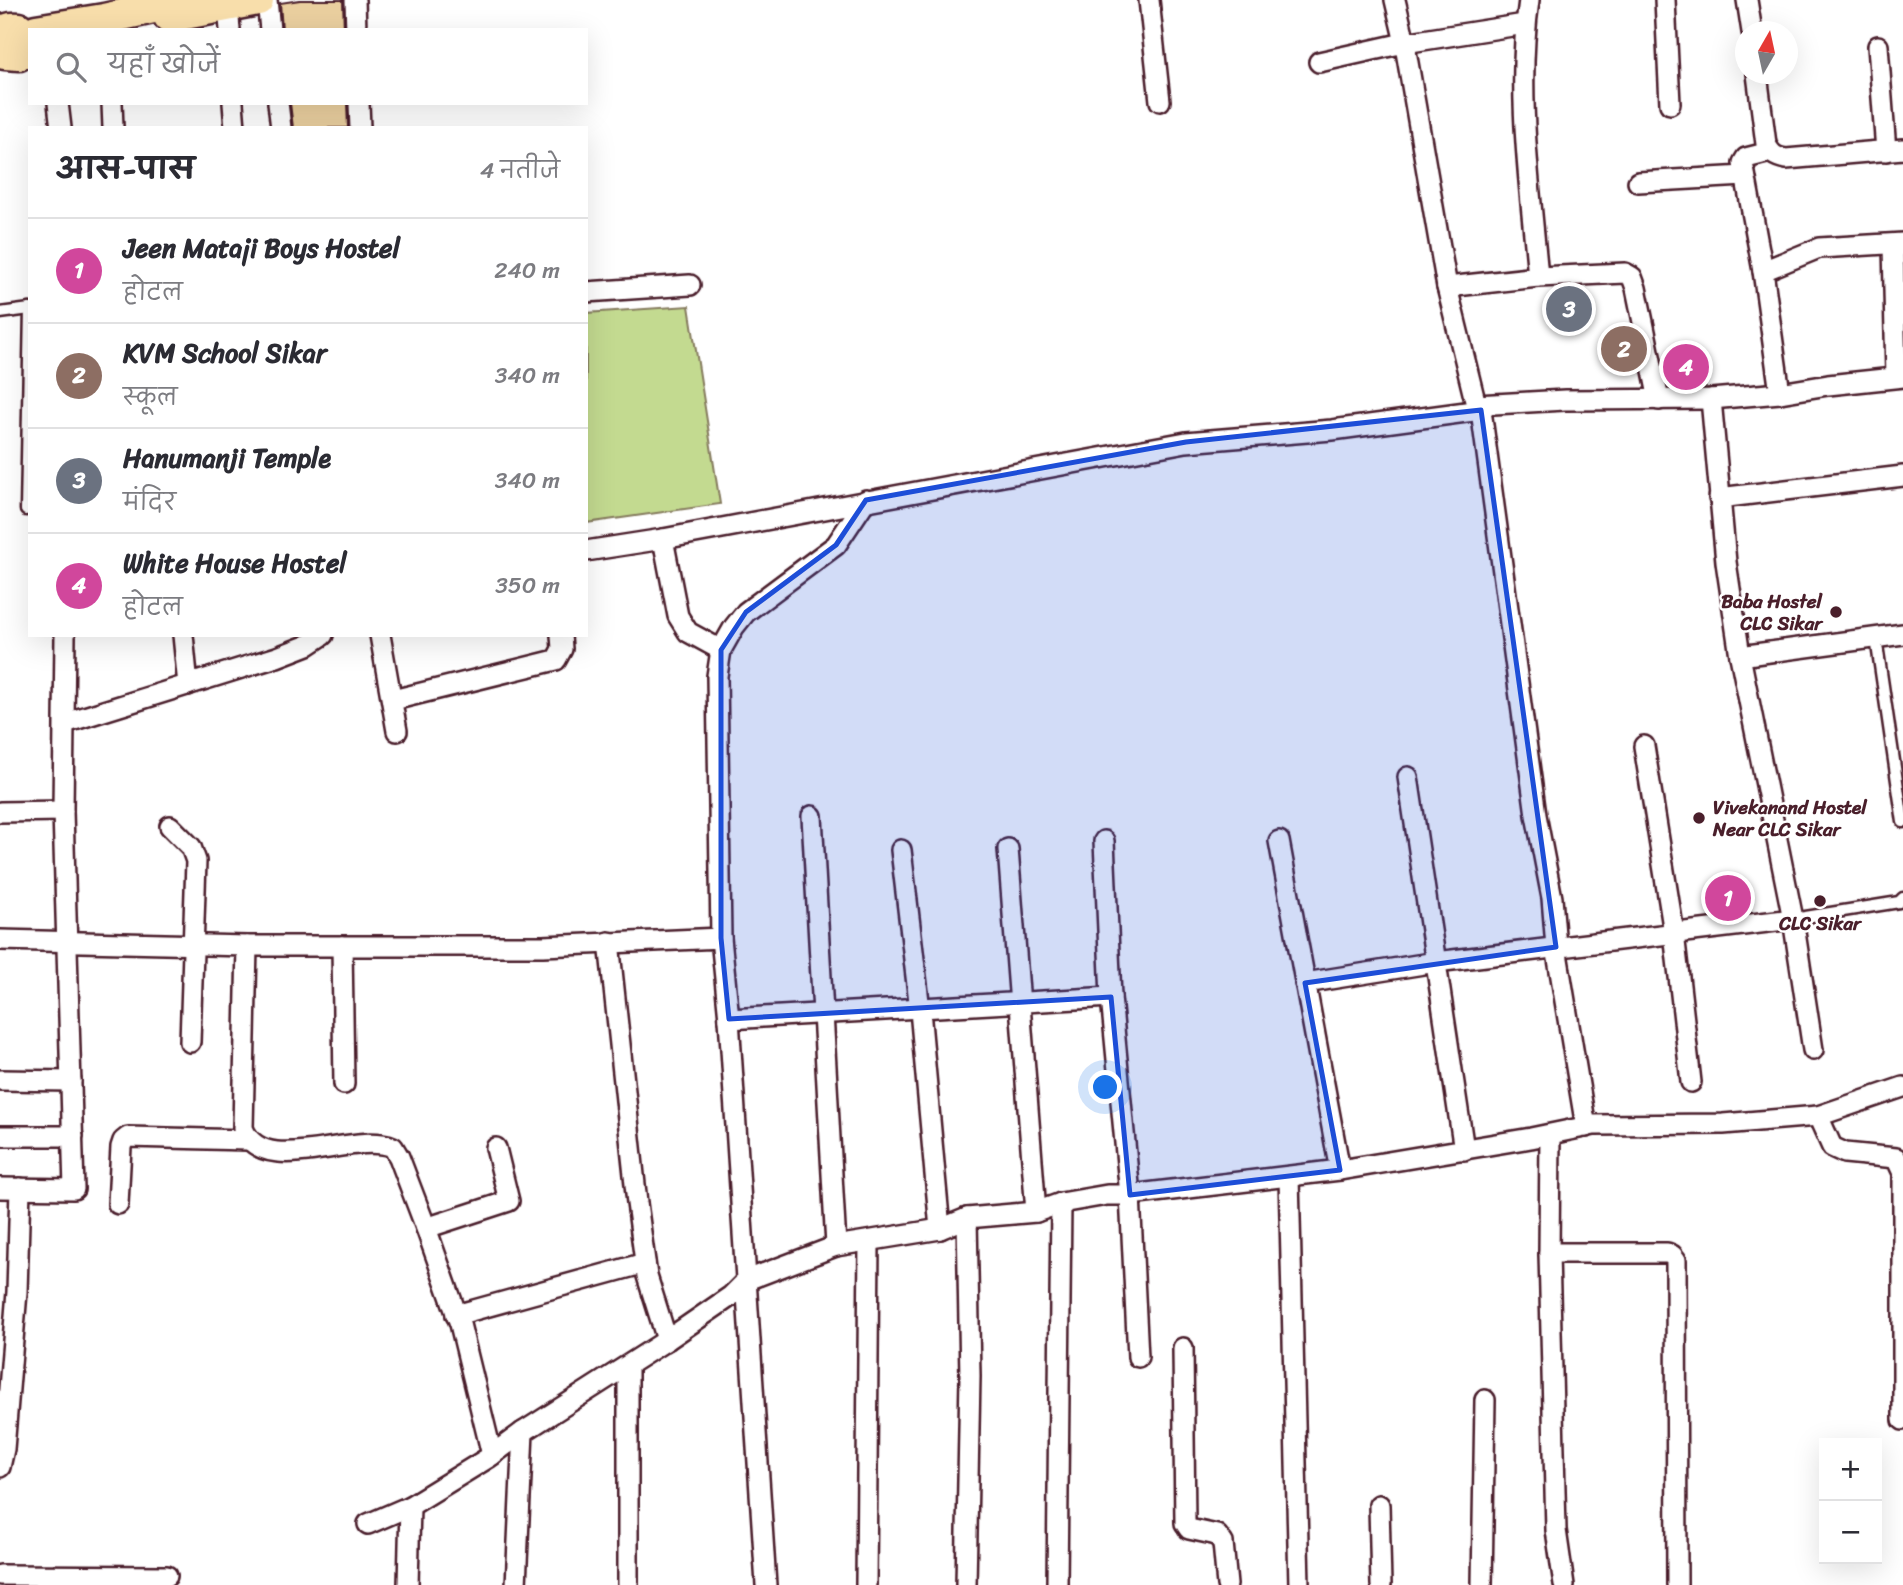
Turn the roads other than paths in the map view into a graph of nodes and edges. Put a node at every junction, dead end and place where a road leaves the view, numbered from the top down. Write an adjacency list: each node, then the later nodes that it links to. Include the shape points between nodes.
1 (190, 0): 10 (main road)
2 (258, 0): 11 (main road)
3 (267, 0): 15 (street)
4 (355, 0): 16 (street)
5 (1149, 0): 21 (street)
6 (1395, 0): 17 (street)
7 (1529, 0): 13 (street)
8 (1665, 0): 22 (street)
9 (1747, 0): 12 (street)
10 (147, 9): 11 (main road); 14 (main road)
11 (229, 18)
12 (1750, 21)
13 (1525, 24): 17 (street); 39 (street, via 1525,123)
14 (108, 26)
15 (270, 28)
16 (356, 28)
17 (1404, 43): 19 (street); 41 (street)
18 (1878, 46): 33 (street)
19 (1319, 62)
20 (1758, 84): 34 (street)
21 (1160, 101)
22 (1670, 104)
23 (58, 105): 28 (street)
24 (112, 105): 29 (street)
25 (233, 105): 30 (street)
26 (278, 105): 31 (street)
27 (359, 105): 32 (street)
28 (61, 126)
29 (113, 126)
30 (234, 126)
31 (281, 126)
32 (360, 126)
33 (1894, 150): 34 (street, via 1786,159)
34 (1770, 152): 35 (street, via 1743,160)
35 (1745, 176): 36 (street); 38 (street)
36 (1638, 182)
37 (1898, 244): 38 (street, via 1819,248); 45 (street)
38 (1763, 271): 46 (street)
39 (1538, 277): 41 (street); 48 (street, via 1614,273 1632,277)
40 (690, 285): 42 (street)
41 (1447, 287): 49 (street)
42 (588, 292)
43 (28, 309): 44 (lane)
44 (0, 313)
45 (1899, 377): 46 (street)
46 (1780, 393): 47 (street)
47 (1711, 398): 48 (street); 52 (street)
48 (1659, 400): 49 (street, via 1565,400)
49 (1478, 407): 53 (street, via 1332,430 1186,442); 91 (street)
50 (28, 410): 54 (lane)
51 (1903, 476): 52 (street)
52 (1719, 498): 65 (street)
53 (866, 500): 55 (street); 64 (street, via 836,545 746,612)
54 (26, 510)
55 (663, 539): 56 (street); 64 (street, via 678,616 688,632)
56 (588, 551)
57 (1903, 634): 63 (street)
58 (65, 637): 68 (street)
59 (183, 637): 66 (street)
60 (380, 637): 67 (street)
61 (561, 637): 67 (street, via 556,660)
62 (315, 638): 66 (street, via 277,657)
63 (1877, 638): 65 (street); 75 (lane)
64 (721, 650): 84 (street)
65 (1740, 656): 82 (street)
66 (188, 685): 68 (street)
67 (393, 700): 69 (street)
68 (65, 723): 72 (street)
69 (397, 731)
70 (1644, 746): 83 (street)
71 (1408, 777): 92 (street)
72 (63, 811): 73 (street); 87 (street)
73 (0, 812)
74 (812, 816): 97 (street)
75 (1903, 822)
76 (170, 826): 88 (street, via 191,846 196,861)
77 (1104, 841): 94 (street)
78 (1279, 841): 93 (street)
79 (1008, 849): 95 (street)
80 (901, 850): 96 (street)
81 (1903, 898): 82 (lane)
82 (1793, 919): 83 (street); 100 (street)
83 (1674, 933): 91 (street); 103 (street)
84 (721, 938): 86 (street); 98 (street)
85 (0, 940): 87 (street)
86 (609, 942): 90 (street); 127 (street)
87 (66, 943): 88 (street); 102 (street)
88 (195, 945): 89 (street); 99 (street)
89 (247, 946): 90 (street); 111 (street, via 243,1128)
90 (342, 946): 104 (street)
91 (1556, 947): 92 (street); 107 (street)
92 (1436, 962): 93 (street); 113 (street)
93 (1306, 983): 114 (street)
94 (1111, 997): 95 (street); 117 (street)
95 (1021, 1003): 96 (street); 120 (street)
96 (920, 1010): 97 (street); 123 (street)
97 (822, 1015): 98 (street); 125 (street)
98 (729, 1019): 128 (street)
99 (190, 1042)
100 (1813, 1049)
101 (0, 1080): 102 (street)
102 (71, 1082): 110 (street)
103 (1692, 1082)
104 (344, 1084)
105 (1903, 1087): 106 (street)
106 (1818, 1116): 107 (street); 132 (street, via 1837,1150 1900,1162)
107 (1586, 1127): 108 (street)
108 (1550, 1135): 113 (street); 126 (street)
109 (0, 1136): 110 (street)
110 (73, 1136): 116 (street, via 74,1189)
111 (247, 1140): 119 (street, via 128,1137 121,1147); 122 (street, via 260,1149 283,1153 376,1142 393,1146)
112 (496, 1148): 122 (street, via 509,1201)
113 (1464, 1150): 114 (street)
114 (1340, 1170): 115 (street)
115 (1289, 1177): 117 (street); 153 (street)
116 (10, 1188): 139 (street, via 17,1292)
117 (1130, 1195): 118 (street); 133 (street)
118 (1061, 1203): 120 (street); 151 (street)
119 (118, 1204)
120 (1036, 1212): 121 (street)
121 (967, 1218): 123 (street); 150 (street)
122 (426, 1228): 129 (street)
123 (940, 1229): 124 (street)
124 (869, 1241): 125 (street); 149 (street)
125 (836, 1245): 128 (street)
126 (1549, 1253): 156 (street, via 1556,1530); 157 (street, via 1667,1253 1676,1260)
127 (645, 1263): 129 (street); 130 (street)
128 (747, 1280): 130 (street); 148 (street)
129 (456, 1315): 138 (street)
130 (667, 1340): 134 (street)
131 (1183, 1348): 152 (street, via 1185,1523 1189,1529 1217,1535 1223,1543)
132 (1903, 1354): 136 (street)
133 (1138, 1357)
134 (628, 1366): 137 (street); 147 (street)
135 (1485, 1400): 155 (street)
136 (1903, 1420)
137 (523, 1432): 138 (street); 146 (street)
138 (492, 1455): 141 (street)
139 (0, 1467)
140 (1378, 1505): 154 (street)
141 (410, 1506): 142 (street); 145 (street)
142 (368, 1524)
143 (0, 1574): 144 (street)
144 (167, 1576)
145 (408, 1585)
146 (516, 1585)
147 (628, 1585)
148 (766, 1585)
149 (866, 1585)
150 (966, 1585)
151 (1057, 1585)
152 (1227, 1585)
153 (1299, 1585)
154 (1381, 1585)
155 (1482, 1585)
156 (1564, 1585)
157 (1677, 1585)

